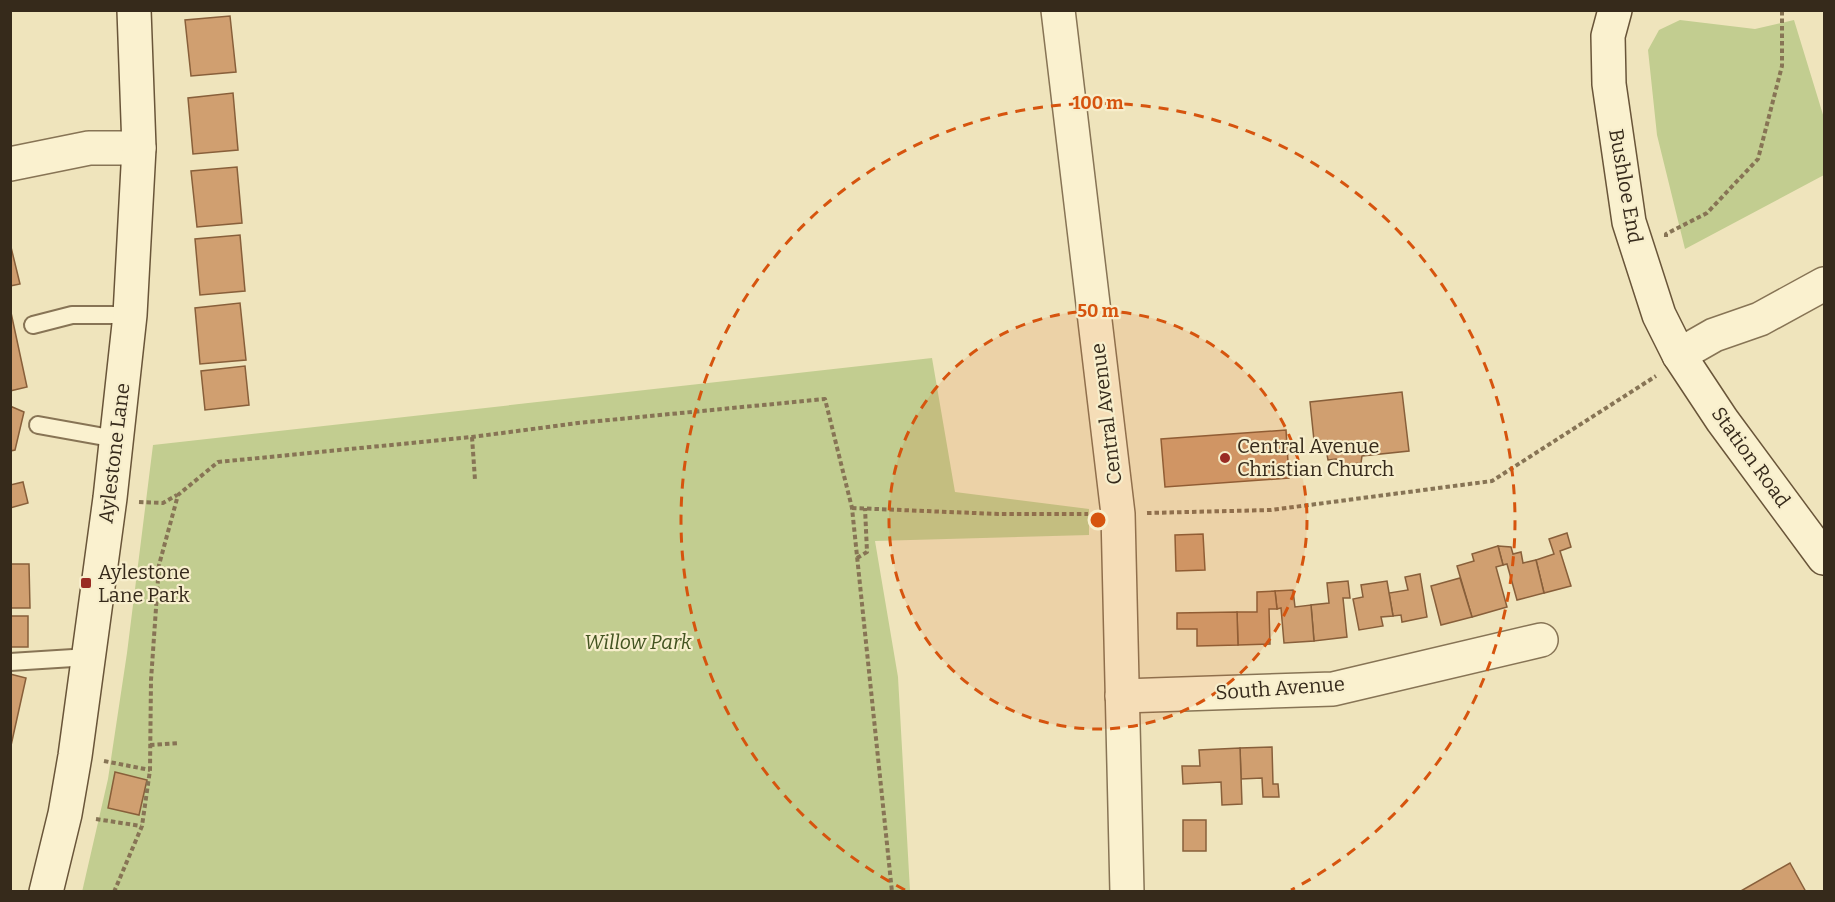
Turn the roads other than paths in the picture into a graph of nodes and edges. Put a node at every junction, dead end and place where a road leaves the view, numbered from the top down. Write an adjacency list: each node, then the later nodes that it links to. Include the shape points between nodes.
1 (134, 10): 4 (street, Aylestone Lane)
2 (1058, 10): 16 (street, Central Avenue, via 1118,514)
3 (1615, 10): 9 (street, Bushloe End, via 1608,36 1609,84 1629,222 1659,315)
4 (139, 148): 5 (street, via 89,148); 7 (street, Aylestone Lane)
5 (10, 164)
6 (1824, 284): 9 (street, via 1760,319 1713,335)
7 (130, 315): 8 (lane, via 72,315); 11 (street, Aylestone Lane)
8 (33, 324)
9 (1669, 364): 12 (street, Station Road, via 1722,420)
10 (38, 425): 11 (lane)
11 (116, 439): 14 (street, Aylestone Lane)
12 (1824, 558)
13 (1541, 640): 16 (street, South Avenue, via 1333,689)
14 (89, 657): 15 (lane); 17 (street, Aylestone Lane, via 65,814)
15 (10, 662)
16 (1122, 696): 18 (street, Central Avenue)
17 (46, 891)
18 (1127, 891)

